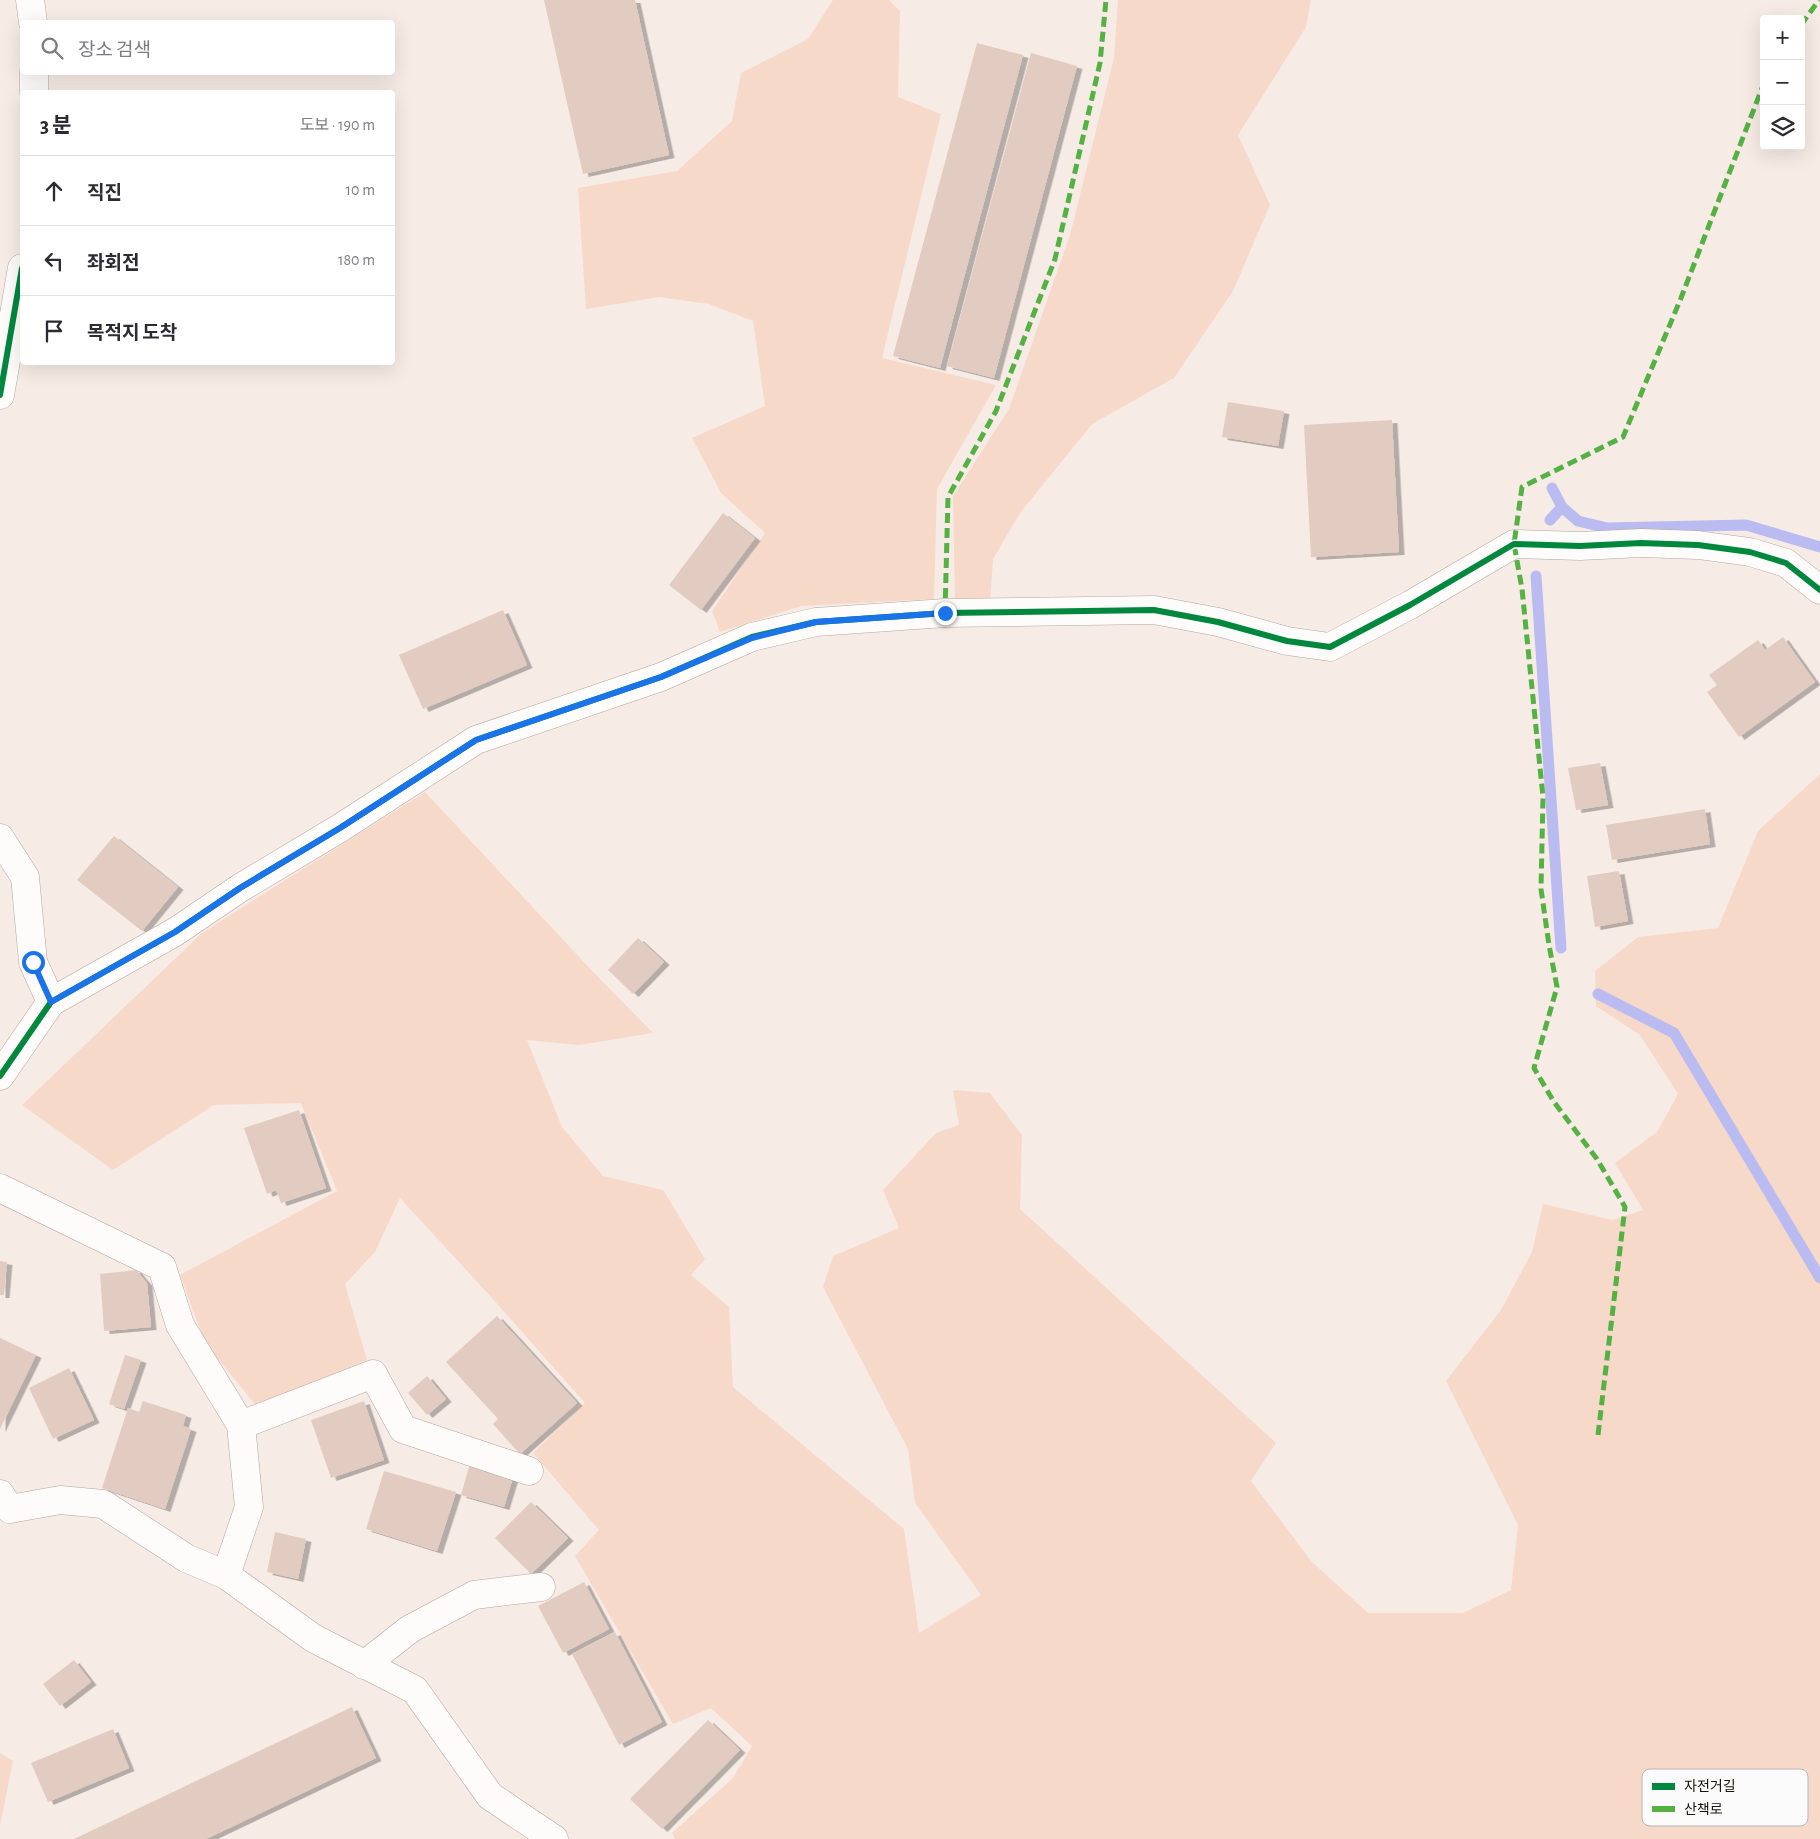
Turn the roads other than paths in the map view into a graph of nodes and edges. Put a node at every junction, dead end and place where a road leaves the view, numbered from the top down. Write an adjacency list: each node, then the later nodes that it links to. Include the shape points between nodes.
1 (30, 0): 2 (street)
2 (33, 20)
3 (34, 75): 4 (street)
4 (34, 90)
5 (20, 280): 6 (street)
6 (0, 396)
7 (1820, 590): 9 (street, via 1786,563 1750,552 1698,545 1514,544 1330,647 1287,641 1218,622 1154,610 945,613 807,624 752,638 661,677 476,740 175,932)
8 (0, 838): 9 (street, via 26,877 33,962)
9 (51, 1002): 10 (street)
10 (0, 1076)
11 (0, 1188): 12 (street, via 162,1267 180,1325)
12 (241, 1425): 13 (street, via 373,1374 403,1429); 15 (street, via 249,1507)
13 (529, 1471)
14 (3, 1508): 15 (street, via 60,1500 103,1504 186,1558)
15 (226, 1576): 17 (street, via 313,1638)
16 (541, 1587): 17 (street, via 474,1595 410,1629)
17 (364, 1665): 18 (street, via 415,1690 490,1796)
18 (554, 1839)

